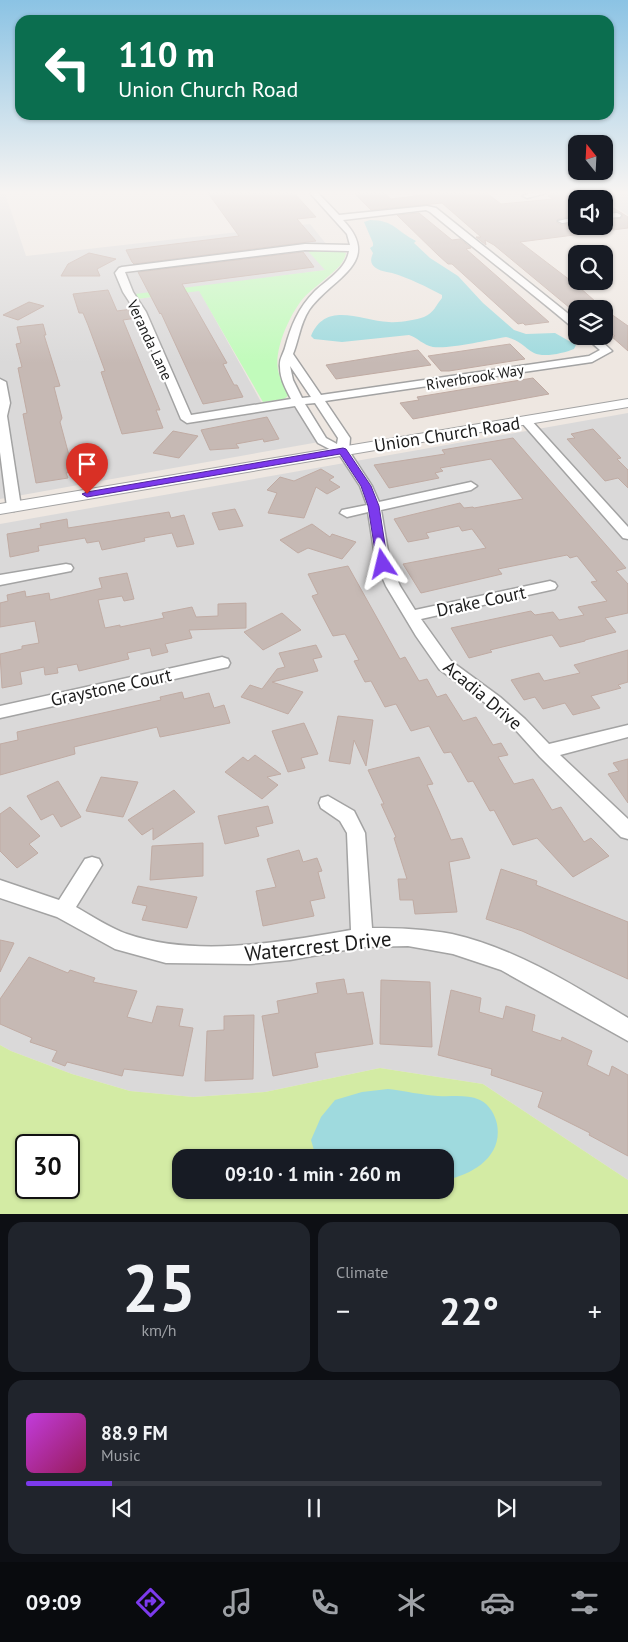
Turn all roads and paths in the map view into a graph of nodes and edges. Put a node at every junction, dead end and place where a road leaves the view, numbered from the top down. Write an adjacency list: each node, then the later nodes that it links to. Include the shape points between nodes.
1 (284, 250): 9 (street, Veranda Lane, via 136,268 120,273 141,312 187,419)
2 (354, 250): 6 (street, via 348,267 304,311 293,332)
3 (480, 250): 4 (street)
4 (568, 318)
5 (600, 345): 8 (street, Riverbrook Way, via 607,351 592,359)
6 (288, 354): 8 (street); 9 (street, via 285,367)
7 (0, 382): 15 (street, via 4,403 1,416)
8 (318, 398): 9 (street, Veranda Lane); 12 (street, via 344,438)
9 (298, 401): 12 (street, via 324,442)
10 (628, 404): 11 (street, Union Church Road)
11 (526, 421): 12 (street, Union Church Road); 17 (street)
12 (343, 451): 14 (street, Acadia Drive, via 366,486); 15 (street, Union Church Road)
13 (471, 486): 14 (street)
14 (374, 506): 16 (street); 21 (street, Acadia Drive, via 383,564)
15 (7, 508)
16 (347, 513)
17 (628, 535)
18 (66, 568): 19 (street)
19 (0, 580)
20 (550, 586): 21 (street, Drake Court)
21 (412, 616): 25 (street, Acadia Drive, via 445,666 494,701)
22 (222, 663): 23 (street, Graystone Court)
23 (0, 712)
24 (628, 732): 25 (street)
25 (546, 752): 27 (street, Acadia Drive)
26 (328, 803): 31 (street, via 347,816 356,833)
27 (628, 831)
28 (92, 865): 30 (street)
29 (0, 889): 30 (street, Watercrest Drive)
30 (63, 910): 31 (street, Watercrest Drive, via 122,942 166,954 250,954)
31 (362, 938): 32 (street, Watercrest Drive, via 408,936 453,944 507,962)
32 (628, 1030)

